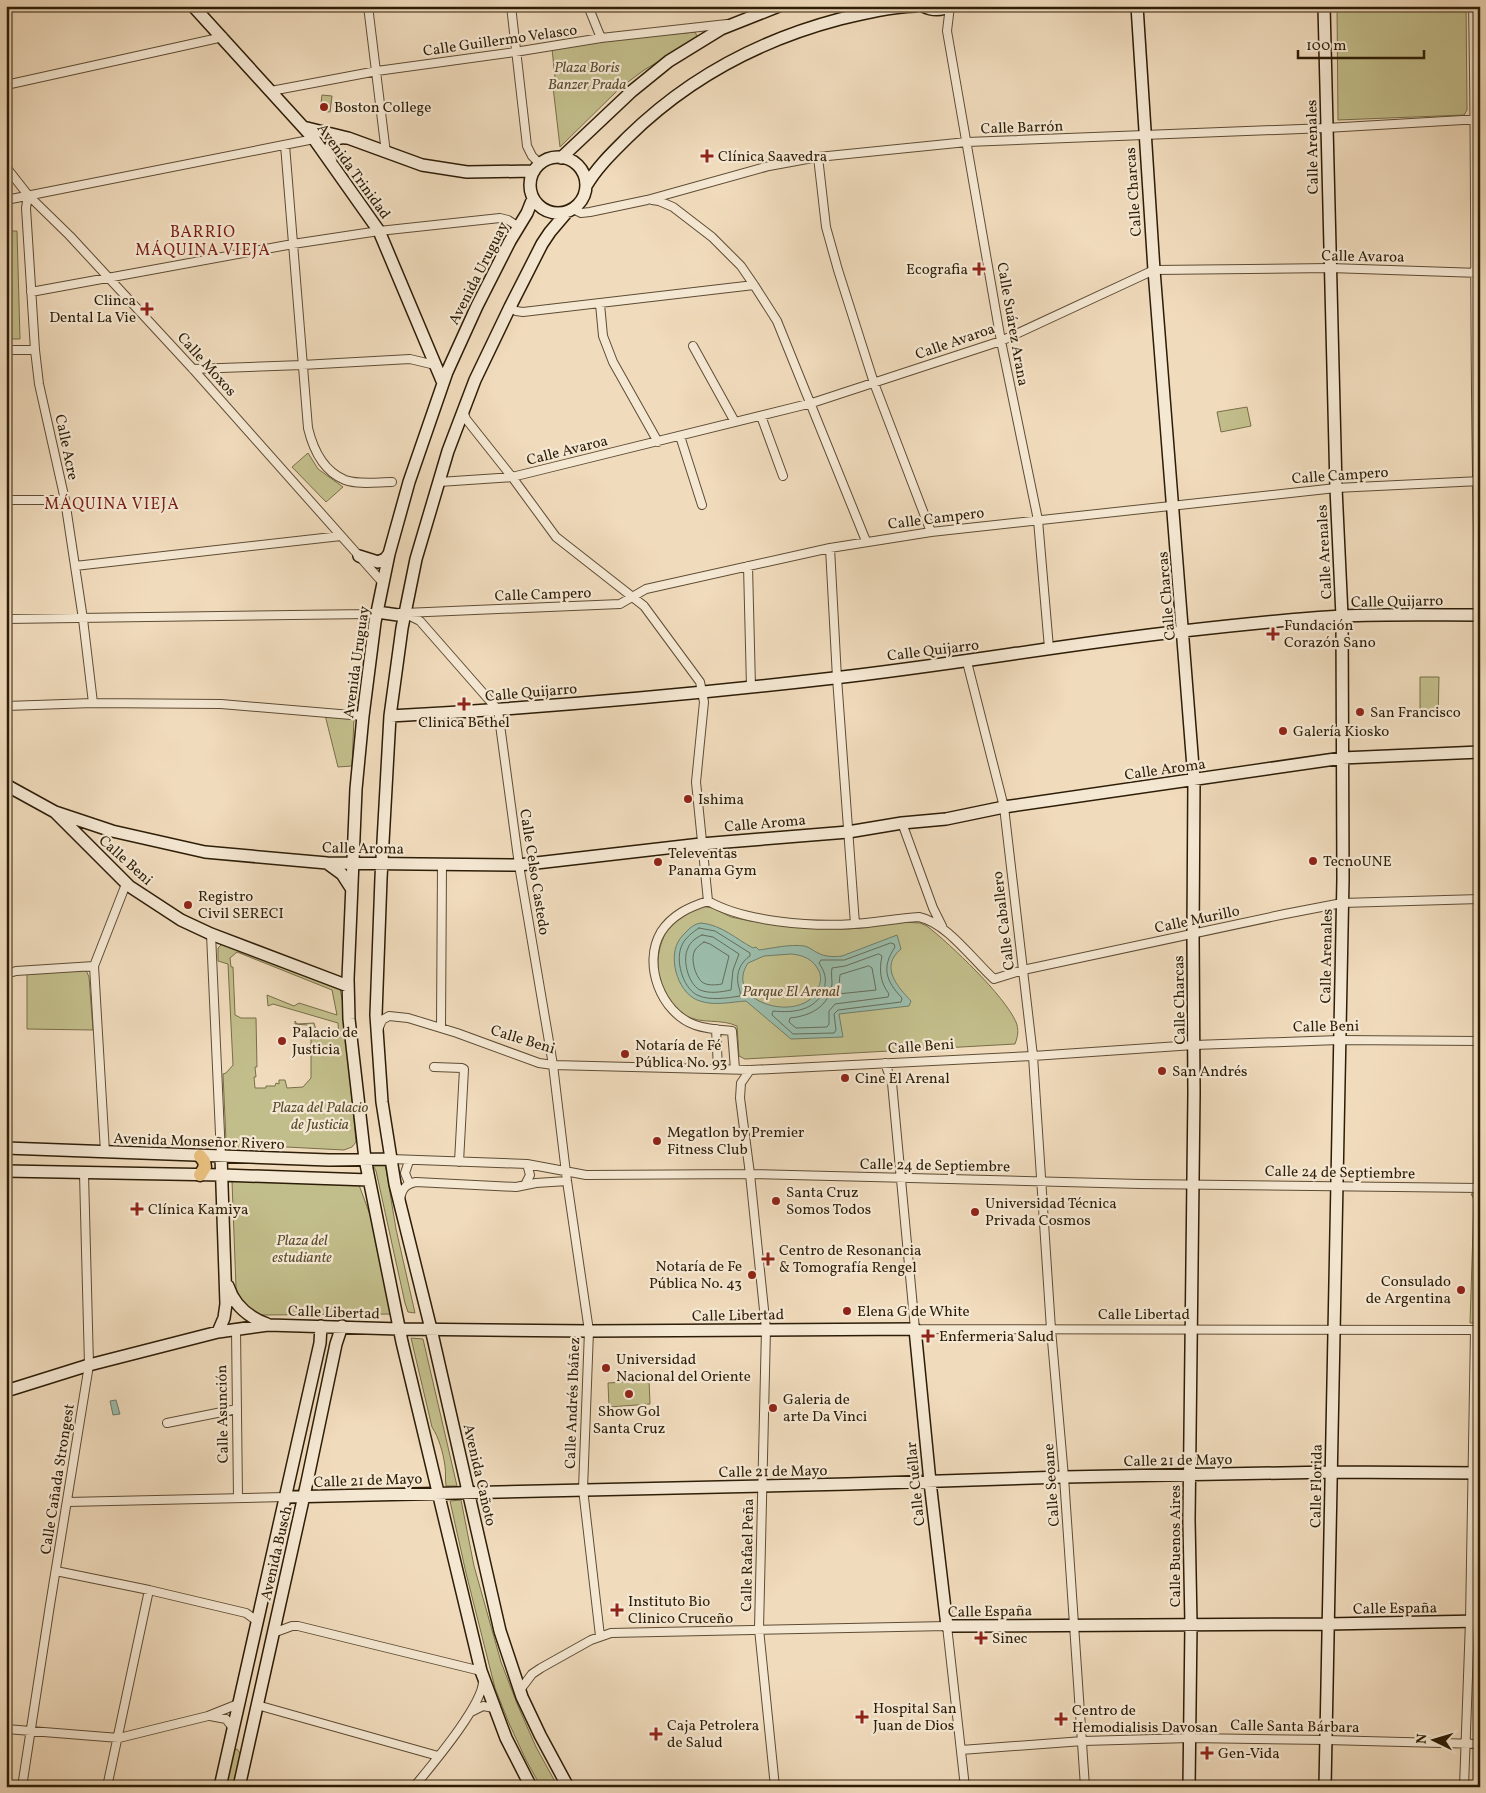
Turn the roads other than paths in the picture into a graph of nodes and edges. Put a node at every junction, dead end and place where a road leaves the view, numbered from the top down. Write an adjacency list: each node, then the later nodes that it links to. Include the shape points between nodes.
1 (193, 6): 13 (street, Avenida Trinidad)
2 (368, 6): 16 (street)
3 (511, 6): 15 (street)
4 (588, 6): 14 (street)
5 (779, 6): 12 (street)
6 (915, 6): 33 (street, via 877,10 825,23 772,41 722,65 646,120 596,169)
7 (924, 6): 8 (street, via 934,10)
8 (950, 6): 25 (street, Calle Suárez Arana, via 947,31)
9 (1137, 6): 22 (street, Calle Charcas)
10 (1324, 6): 21 (street, Calle Arenales)
11 (1473, 6): 19 (street)
12 (734, 23): 14 (street, Calle Guillermo Velasco); 29 (street, via 669,61 632,90)
13 (222, 37): 17 (street); 18 (street, Avenida Trinidad)
14 (601, 38): 15 (street, Calle Guillermo Velasco)
15 (515, 52): 16 (street, Calle Guillermo Velasco); 32 (street, via 527,146)
16 (377, 71): 18 (street, Calle Guillermo Velasco); 27 (street)
17 (6, 85)
18 (271, 91): 20 (street, Avenida Trinidad)
19 (1478, 119): 21 (street, Calle Barrón); 44 (street)
20 (303, 127): 23 (street); 24 (street, Avenida Trinidad)
21 (1326, 128): 22 (street, Calle Barrón); 42 (street, Calle Arenales)
22 (1144, 136): 25 (street, Calle Barrón); 43 (street, Calle Charcas)
23 (348, 138): 27 (street); 30 (street, via 339,137 332,143 329,154)
24 (314, 139): 26 (street); 30 (street, Avenida Trinidad)
25 (967, 142): 28 (street, Calle Barrón); 50 (street, Calle Suárez Arana)
26 (284, 145): 34 (street); 41 (street)
27 (386, 153): 32 (street, via 467,172)
28 (818, 157): 37 (street, Calle Barrón, via 759,168); 58 (street, via 826,227)
29 (561, 158): 32 (street, via 554,158); 33 (street, via 572,161 581,169)
30 (332, 163): 40 (street, Avenida Trinidad)
31 (6, 167): 34 (street, Calle Moxos)
32 (537, 168): 35 (street, via 531,180)
33 (586, 186): 38 (street, via 580,203)
34 (28, 195): 36 (street); 45 (street, Calle Moxos); 47 (street, Calle Acre)
35 (533, 198): 38 (street, via 549,212); 39 (street, Avenida Uruguay)
36 (6, 200)
37 (647, 200): 38 (street, Calle Barrón, via 590,212); 46 (street, via 673,207 712,237 742,266)
38 (570, 211): 49 (street, via 546,238)
39 (519, 226): 40 (street, via 500,218); 57 (street, Avenida Uruguay, via 462,337)
40 (379, 230): 41 (street); 55 (street, Avenida Trinidad)
41 (292, 244): 45 (street); 54 (street)
42 (1330, 268): 43 (street, Calle Avaroa); 44 (street, Calle Avaroa); 70 (street, Calle Arenales)
43 (1154, 270): 50 (street, Calle Avaroa); 74 (street, Calle Charcas)
44 (1478, 272): 67 (street)
45 (109, 277): 47 (street); 56 (street, Calle Moxos)
46 (754, 285): 48 (street); 59 (street, via 777,321)
47 (31, 292): 53 (street, Calle Acre)
48 (600, 304): 49 (street, via 523,312); 64 (street, via 603,336 613,362)
49 (510, 307): 60 (street)
50 (1001, 341): 58 (street, Calle Avaroa); 75 (street, Calle Suárez Arana)
51 (693, 346): 62 (street)
52 (6, 350): 53 (street)
53 (35, 350): 72 (street, Calle Acre, via 39,384)
54 (302, 365): 55 (street, via 410,359); 56 (street); 68 (street, via 308,428 315,452 321,460 345,480)
55 (436, 365): 57 (street, Avenida Trinidad)
56 (193, 369): 77 (street, Calle Moxos)
57 (443, 383): 80 (street, Avenida Uruguay, via 409,482)
58 (874, 383): 59 (street, Calle Avaroa); 76 (street)
59 (812, 403): 61 (street, Calle Avaroa); 78 (street)
60 (463, 411): 66 (street); 69 (street)
61 (761, 416): 62 (street, Calle Avaroa); 65 (street)
62 (735, 422): 63 (street, Calle Avaroa)
63 (680, 436): 64 (street, Calle Avaroa); 73 (street)
64 (658, 442): 66 (street, Calle Avaroa)
65 (782, 476)
66 (512, 477): 69 (street, Calle Avaroa); 85 (street, via 556,537)
67 (1478, 481): 70 (street, Calle Campero); 86 (street)
68 (392, 482)
69 (439, 482): 88 (street)
70 (1336, 488): 74 (street, Calle Campero); 90 (street, Calle Arenales)
71 (6, 500): 72 (street)
72 (65, 500): 82 (street, Calle Acre)
73 (702, 505)
74 (1173, 505): 75 (street, Calle Campero); 93 (street, Calle Charcas)
75 (1038, 520): 76 (street, Calle Campero); 94 (street, Calle Suárez Arana)
76 (931, 532): 78 (street, Calle Campero)
77 (340, 536): 81 (street, Calle Moxos); 82 (street)
78 (866, 541): 79 (street, Calle Campero)
79 (830, 548): 83 (street, Calle Campero); 96 (street)
80 (389, 554): 81 (street, via 378,562); 84 (street, Avenida Uruguay)
81 (358, 556): 84 (street, Calle Moxos)
82 (75, 566): 92 (street, Calle Acre)
83 (748, 566): 85 (street, Calle Campero, via 646,589); 97 (street)
84 (383, 583): 87 (street, Avenida Uruguay)
85 (633, 596): 88 (street, Calle Campero, via 620,604); 98 (street, via 644,606 700,682)
86 (1480, 603)
87 (377, 612): 88 (street); 92 (street); 102 (street, Avenida Uruguay)
88 (404, 613): 101 (street, via 420,621); 103 (street)
89 (1480, 615): 90 (street, Calle Quijarro)
90 (1342, 616): 93 (street, Calle Quijarro); 105 (street, Calle Arenales)
91 (6, 618): 92 (street)
92 (83, 619): 99 (street, Calle Acre)
93 (1184, 631): 94 (street, Calle Quijarro); 106 (street, Calle Charcas)
94 (1049, 648): 95 (street, Calle Quijarro)
95 (967, 662): 96 (street, Calle Quijarro); 108 (street, Calle Caballero)
96 (837, 678): 97 (street, Calle Quijarro); 112 (street)
97 (751, 687): 98 (street, Calle Quijarro)
98 (703, 692): 101 (street, Calle Quijarro); 113 (street, via 696,782)
99 (93, 703): 100 (street); 102 (street, via 221,704)
100 (6, 706)
101 (498, 710): 103 (street, Calle Quijarro); 120 (street, Calle Celso Castedo)
102 (363, 716): 116 (street, Avenida Uruguay)
103 (390, 716): 117 (street)
104 (1480, 752): 105 (street, Calle Aroma)
105 (1342, 758): 106 (street, Calle Aroma); 126 (street, Calle Arenales)
106 (1194, 780): 108 (street, Calle Aroma); 130 (street, Calle Charcas)
107 (6, 785): 109 (street, Calle Beni)
108 (1004, 807): 110 (street, Calle Aroma, via 946,819); 132 (street, Calle Caballero)
109 (55, 812): 111 (street, Calle Aroma); 114 (street, Calle Beni)
110 (902, 823): 112 (street, Calle Aroma); 128 (street, Calle Murillo)
111 (102, 828): 114 (street, via 91,837); 115 (street, Calle Aroma, via 195,851)
112 (848, 832): 113 (street, Calle Aroma); 127 (street)
113 (701, 844): 120 (street, Calle Aroma); 125 (street)
114 (92, 850): 121 (street, Calle Beni)
115 (328, 863): 116 (street, Calle Aroma); 123 (street, via 342,874)
116 (352, 864): 117 (street, Calle Aroma); 123 (street, Avenida Uruguay)
117 (382, 864): 118 (street, Calle Aroma); 122 (street)
118 (402, 864): 119 (street, Calle Aroma); 122 (street, via 386,873)
119 (442, 864): 120 (street, Calle Aroma); 135 (street)
120 (519, 865): 143 (street, Calle Celso Castedo)
121 (126, 884): 129 (street, Calle Beni, via 181,920); 131 (street)
122 (380, 885): 137 (street)
123 (352, 889): 134 (street, Avenida Uruguay)
124 (1480, 899): 126 (street, Calle Murillo)
125 (708, 901): 127 (street, Calle Murillo, via 752,917 816,924); 136 (street, via 680,912 662,931 654,960 666,1004 694,1025)
126 (1342, 903): 130 (street, Calle Murillo); 138 (street, Calle Arenales)
127 (855, 924): 128 (street, Calle Murillo, via 919,917)
128 (943, 928): 132 (street, Calle Murillo, via 994,979)
129 (211, 934): 134 (street, Calle Beni); 152 (street)
130 (1193, 934): 132 (street, Calle Murillo); 140 (street, Calle Charcas)
131 (94, 966): 133 (street); 150 (street)
132 (1023, 970): 141 (street, Calle Caballero)
133 (6, 974)
134 (348, 986): 153 (street, Avenida Uruguay, via 348,1019)
135 (441, 1028): 137 (street, Calle Beni, via 392,1016 382,1020); 143 (street, Calle Beni)
136 (716, 1029): 145 (street); 147 (street, via 732,1031)
137 (378, 1030): 154 (street, via 382,1102)
138 (1339, 1040): 139 (street, Calle Beni); 140 (street, Calle Beni); 171 (street, Calle Arenales)
139 (1480, 1041)
140 (1194, 1046): 141 (street, Calle Beni); 170 (street, Calle Charcas)
141 (1032, 1056): 142 (street, Calle Beni); 167 (street, Calle Caballero)
142 (885, 1063): 148 (street, Calle Beni); 164 (street, Calle Cuéllar, via 892,1082)
143 (553, 1065): 145 (street, Calle Beni); 159 (street, Calle Celso Castedo)
144 (434, 1067): 156 (street, via 464,1069)
145 (718, 1068): 147 (street, Calle Beni)
146 (1480, 1068): 172 (street)
147 (735, 1069): 148 (street, Calle Beni)
148 (750, 1070): 162 (street, Calle Rafael Peña, via 741,1083 740,1098)
149 (6, 1148): 150 (street, Avenida Monseñor Rivero)
150 (105, 1152): 151 (street, Avenida Monseñor Rivero)
151 (200, 1156): 152 (street, Avenida Monseñor Rivero); 161 (main road, via 205,1167)
152 (221, 1156): 153 (street, Avenida Monseñor Rivero); 163 (street)
153 (365, 1159): 154 (street, Avenida Monseñor Rivero); 165 (street)
154 (391, 1159): 155 (street, Calle 24 de Septiembre); 173 (street, Avenida Cañoto)
155 (409, 1160): 156 (street, Calle 24 de Septiembre); 168 (street, via 405,1174)
156 (459, 1162): 157 (street, Calle 24 de Septiembre)
157 (527, 1164): 159 (street, Calle 24 de Septiembre); 169 (street, via 530,1174)
158 (6, 1171): 160 (street)
159 (566, 1172): 162 (street, Calle 24 de Septiembre, via 586,1175); 166 (street, Calle Andrés Ibáñez)
160 (84, 1174): 161 (street); 191 (street, Calle Cañada Strongest)
161 (200, 1174): 163 (street)
162 (750, 1174): 164 (street, Calle 24 de Septiembre); 181 (street, Calle Rafael Peña)
163 (222, 1175): 165 (street); 174 (street)
164 (900, 1178): 167 (street, Calle 24 de Septiembre); 182 (street, Calle Cuéllar)
165 (369, 1180): 179 (street)
166 (567, 1181): 169 (street); 187 (street, Calle Andrés Ibáñez)
167 (1041, 1181): 170 (street, Calle 24 de Septiembre); 183 (street, Calle Seoane)
168 (410, 1183): 169 (street); 173 (street)
169 (525, 1185)
170 (1193, 1185): 171 (street, Calle 24 de Septiembre); 184 (street, Calle Buenos Aires)
171 (1338, 1186): 172 (street, Calle 24 de Septiembre); 185 (street, Calle Florida)
172 (1479, 1188)
173 (399, 1202): 180 (street, Avenida Cañoto)
174 (226, 1282): 175 (street, via 244,1312); 188 (street, via 225,1313)
175 (268, 1325): 176 (street, Calle Libertad); 178 (street, Calle Libertad)
176 (321, 1326): 177 (street, Calle Libertad); 189 (street, Avenida Busch)
177 (342, 1326): 179 (street, Calle Libertad); 190 (street, Avenida Busch)
178 (236, 1329): 188 (street, Calle Libertad); 193 (street, Calle Asunción)
179 (399, 1329): 180 (street, Calle Libertad); 205 (street)
180 (431, 1329): 187 (street, Calle Libertad); 204 (street, Avenida Cañoto)
181 (766, 1329): 182 (street, Calle Libertad); 187 (street, Calle Libertad); 202 (street, Calle Rafael Peña)
182 (915, 1329): 183 (street, Calle Libertad); 201 (street, Calle Cuéllar)
183 (1051, 1329): 184 (street, Calle Libertad); 198 (street, Calle Seoane)
184 (1191, 1330): 185 (street, Calle Libertad); 197 (street, Calle Buenos Aires)
185 (1335, 1330): 186 (street, Calle Libertad); 195 (street, Calle Florida)
186 (1477, 1330): 196 (street)
187 (589, 1331): 203 (street, Calle Andrés Ibáñez)
188 (218, 1332): 191 (street, Calle Libertad)
189 (320, 1343): 190 (street, via 326,1340); 199 (street, Avenida Busch)
190 (336, 1344): 200 (street, Avenida Busch)
191 (89, 1365): 192 (street, Calle Libertad); 209 (street, Calle Cañada Strongest)
192 (6, 1391)
193 (237, 1409): 194 (street); 208 (street, Calle Asunción)
194 (167, 1423)
195 (1331, 1472): 196 (street, Calle 21 de Mayo); 197 (street, Calle 21 de Mayo); 215 (street, Calle Florida)
196 (1476, 1473): 213 (street)
197 (1190, 1475): 198 (street, Calle 21 de Mayo); 214 (street, Calle Buenos Aires)
198 (1064, 1477): 201 (street, Calle 21 de Mayo); 216 (street, Calle Seoane)
199 (290, 1479): 200 (street, via 298,1486); 206 (street, Avenida Busch)
200 (307, 1482): 207 (street, Avenida Busch)
201 (930, 1482): 202 (street, Calle 21 de Mayo); 217 (street, Calle Cuéllar)
202 (762, 1486): 203 (street, Calle 21 de Mayo); 218 (street, Calle Rafael Peña)
203 (583, 1489): 204 (street, Calle 21 de Mayo); 220 (street, Calle Andrés Ibáñez)
204 (469, 1492): 205 (street, Calle 21 de Mayo); 224 (street, Avenida Cañoto, via 500,1631)
205 (438, 1493): 207 (street, Calle 21 de Mayo); 221 (street)
206 (285, 1497): 207 (street, Calle 21 de Mayo); 208 (street, Calle 21 de Mayo); 212 (street, Avenida Busch)
207 (304, 1497): 219 (street, Avenida Busch)
208 (238, 1498): 209 (street, Calle 21 de Mayo)
209 (67, 1502): 210 (street, Calle Cañada Strongest)
210 (56, 1571): 211 (street); 233 (street, Calle Cañada Strongest)
211 (150, 1590): 212 (street, via 246,1613); 234 (street)
212 (257, 1621): 222 (street, Avenida Busch)
213 (1475, 1621): 215 (street, Calle España); 238 (street)
214 (1191, 1624): 215 (street, Calle España); 216 (street, Calle España); 235 (street, Calle Buenos Aires)
215 (1328, 1624): 236 (street, Calle Florida)
216 (1074, 1625): 217 (street, Calle España); 237 (street, Calle Seoane)
217 (947, 1626): 218 (street, Calle España); 241 (street, Calle Cuéllar)
218 (759, 1629): 220 (street, Calle España, via 611,1633); 251 (street, Calle Rafael Peña)
219 (273, 1633): 221 (street, via 298,1626); 223 (street, Avenida Busch)
220 (600, 1636): 224 (street, Calle España, via 532,1674)
221 (482, 1675): 227 (street); 228 (street, via 481,1694)
222 (243, 1683): 223 (street, via 254,1690); 225 (street, Avenida Busch)
223 (262, 1685): 226 (street, Avenida Busch)
224 (520, 1690): 250 (street, Avenida Cañoto)
225 (239, 1702): 226 (street, via 249,1700); 229 (street); 230 (street, Avenida Busch)
226 (257, 1705): 231 (street, Avenida Busch); 243 (street)
227 (494, 1708): 228 (street, via 482,1706); 249 (street)
228 (469, 1713): 243 (street)
229 (208, 1716): 230 (street, via 226,1719); 234 (street)
230 (233, 1728): 231 (street, via 242,1734); 240 (street, Avenida Busch)
231 (252, 1728): 242 (street, Avenida Busch)
232 (6, 1729): 233 (street)
233 (31, 1731): 234 (street); 244 (street, Calle Cañada Strongest)
234 (119, 1738): 245 (street)
235 (1190, 1738): 236 (street, Calle Santa Bárbara); 237 (street, Calle Santa Bárbara); 254 (street, Calle Buenos Aires)
236 (1326, 1740): 238 (street, Calle Santa Bárbara); 255 (street, Calle Florida)
237 (1082, 1741): 241 (street, Calle Santa Bárbara); 253 (street, Calle Seoane)
238 (1466, 1744): 239 (street, Calle Santa Bárbara); 256 (street)
239 (1480, 1744)
240 (229, 1747): 242 (street, via 242,1745); 246 (street, Avenida Busch)
241 (961, 1750): 252 (street, Calle Cuéllar)
242 (247, 1753): 247 (street, Avenida Busch)
243 (438, 1756): 248 (street)
244 (22, 1787)
245 (107, 1787)
246 (220, 1787)
247 (239, 1787)
248 (414, 1787)
249 (531, 1787)
250 (568, 1787)
251 (776, 1787)
252 (965, 1787)
253 (1084, 1787)
254 (1189, 1787)
255 (1324, 1787)
256 (1464, 1787)

